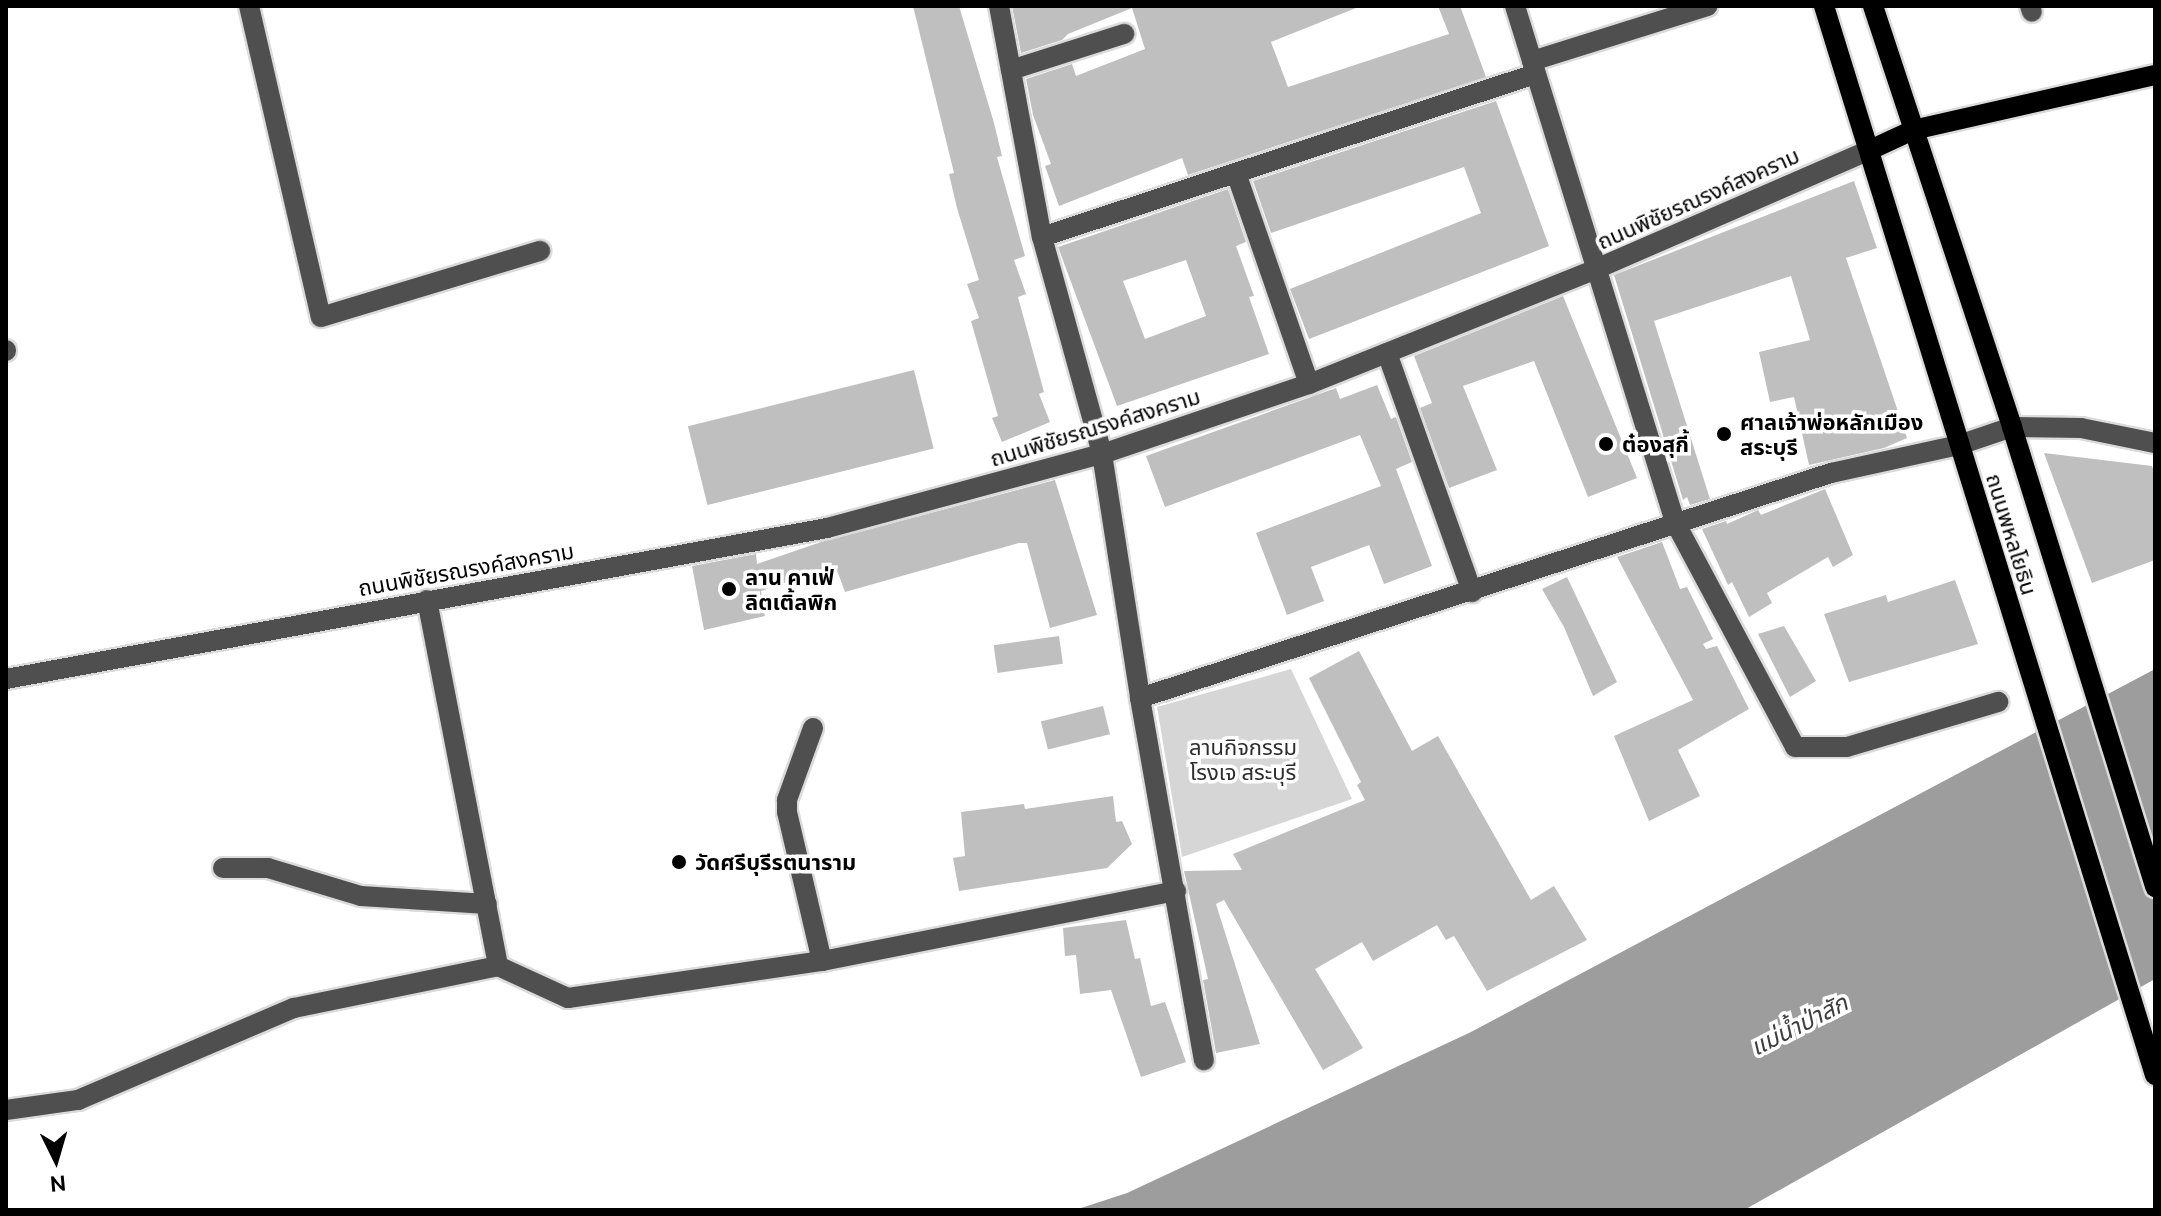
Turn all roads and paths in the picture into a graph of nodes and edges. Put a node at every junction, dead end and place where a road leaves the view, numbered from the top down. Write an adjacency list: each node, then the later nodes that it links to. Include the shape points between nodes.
1 (249, 6): 15 (street, via 321,317)
2 (999, 6): 9 (street)
3 (1515, 6): 8 (street)
4 (1708, 6): 8 (street)
5 (1824, 6): 12 (main road, ถนนพหลโยธิน)
6 (1873, 6): 11 (main road, ถนนพหลโยธิน)
7 (1124, 34): 9 (street)
8 (1534, 68): 13 (street); 16 (street)
9 (1011, 70): 14 (street)
10 (2155, 75): 11 (main road, ถนนพิชัยรณรงค์สงคราม)
11 (1913, 130): 12 (main road, ถนนพิชัยรณรงค์สงคราม); 19 (main road, ถนนพหลโยธิน)
12 (1870, 150): 16 (street, ถนนพิชัยรณรงค์สงคราม); 21 (main road, ถนนพหลโยธิน)
13 (1236, 173): 14 (street); 18 (street)
14 (1042, 237): 22 (street)
15 (540, 251)
16 (1596, 269): 17 (street, ถนนพิชัยรณรงค์สงคราม); 23 (street)
17 (1387, 353): 18 (street, ถนนพิชัยรณรงค์สงคราม); 24 (street)
18 (1309, 384): 22 (street, ถนนพิชัยรณรงค์สงคราม)
19 (2012, 427): 20 (street, via 2081,428); 21 (street); 31 (main road, ถนนพหลโยธิน)
20 (2155, 443)
21 (1959, 445): 23 (street, via 1831,473); 37 (main road, ถนนพหลโยธิน)
22 (1102, 454): 25 (street, ถนนพิชัยรณรงค์สงคราม, via 827,528); 27 (street)
23 (1675, 522): 24 (street); 28 (street, via 1795,747 1847,747)
24 (1472, 592): 27 (street)
25 (427, 600): 26 (street, ถนนพิชัยรณรงค์สงคราม); 33 (street)
26 (6, 679)
27 (1140, 698): 32 (street)
28 (1998, 702)
29 (813, 728): 34 (street, via 787,812)
30 (223, 868): 33 (street, via 268,868 361,896)
31 (2155, 887)
32 (1176, 891): 34 (street); 36 (street)
33 (487, 904): 35 (street)
34 (822, 961): 35 (street, via 568,998)
35 (498, 966): 38 (street, via 294,1008 78,1100)
36 (1204, 1060)
37 (2152, 1067)
38 (6, 1110)

